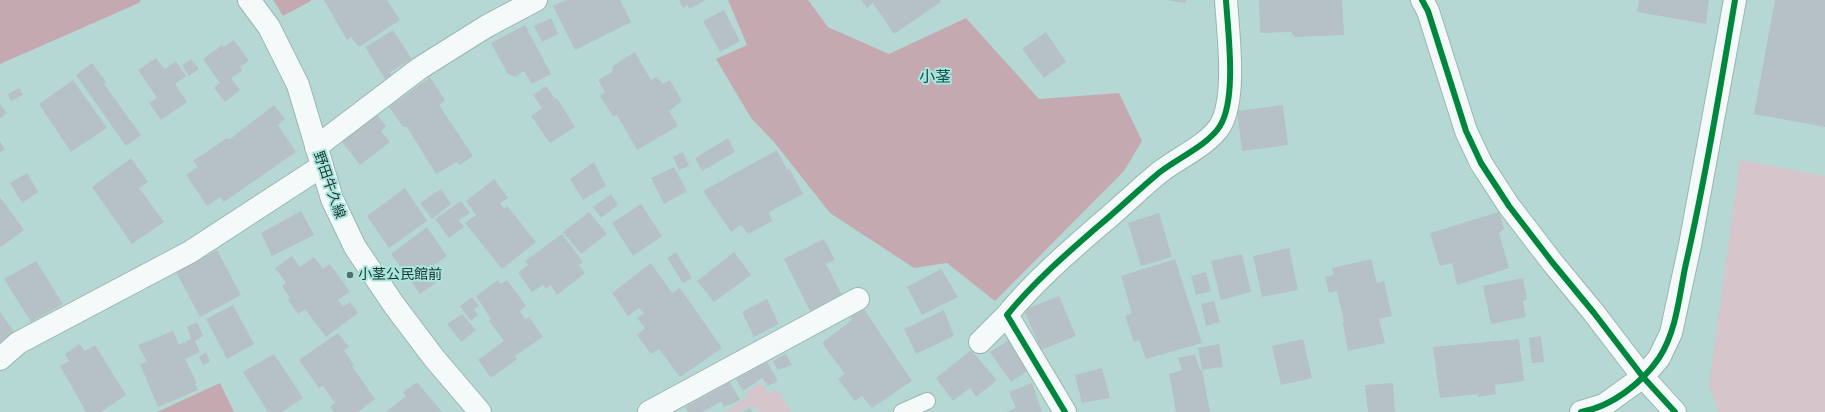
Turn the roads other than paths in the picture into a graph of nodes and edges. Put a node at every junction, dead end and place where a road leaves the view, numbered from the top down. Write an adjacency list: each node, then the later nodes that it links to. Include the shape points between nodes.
1 (249, 0): 6 (street, 野田牛久線, via 270,27 298,85)
2 (536, 0): 6 (street, via 420,68)
3 (1226, 0): 8 (street, via 1230,61 1228,104 1220,126 1208,139 1161,172 1052,267)
4 (1422, 0): 11 (street, via 1428,11 1466,131 1481,163 1509,206)
5 (1735, 0): 11 (street, via 1690,246 1671,332 1659,358)
6 (319, 156): 10 (street, via 190,252 18,343); 13 (street, 野田牛久線, via 335,207 354,247 434,358)
7 (858, 299): 14 (street)
8 (1007, 315): 9 (street); 16 (street)
9 (980, 342)
10 (0, 359)
11 (1643, 377): 17 (street, via 1604,406); 18 (street)
12 (927, 401): 15 (lane)
13 (480, 412)
14 (649, 412)
15 (902, 412)
16 (1065, 412)
17 (1581, 412)
18 (1675, 412)

